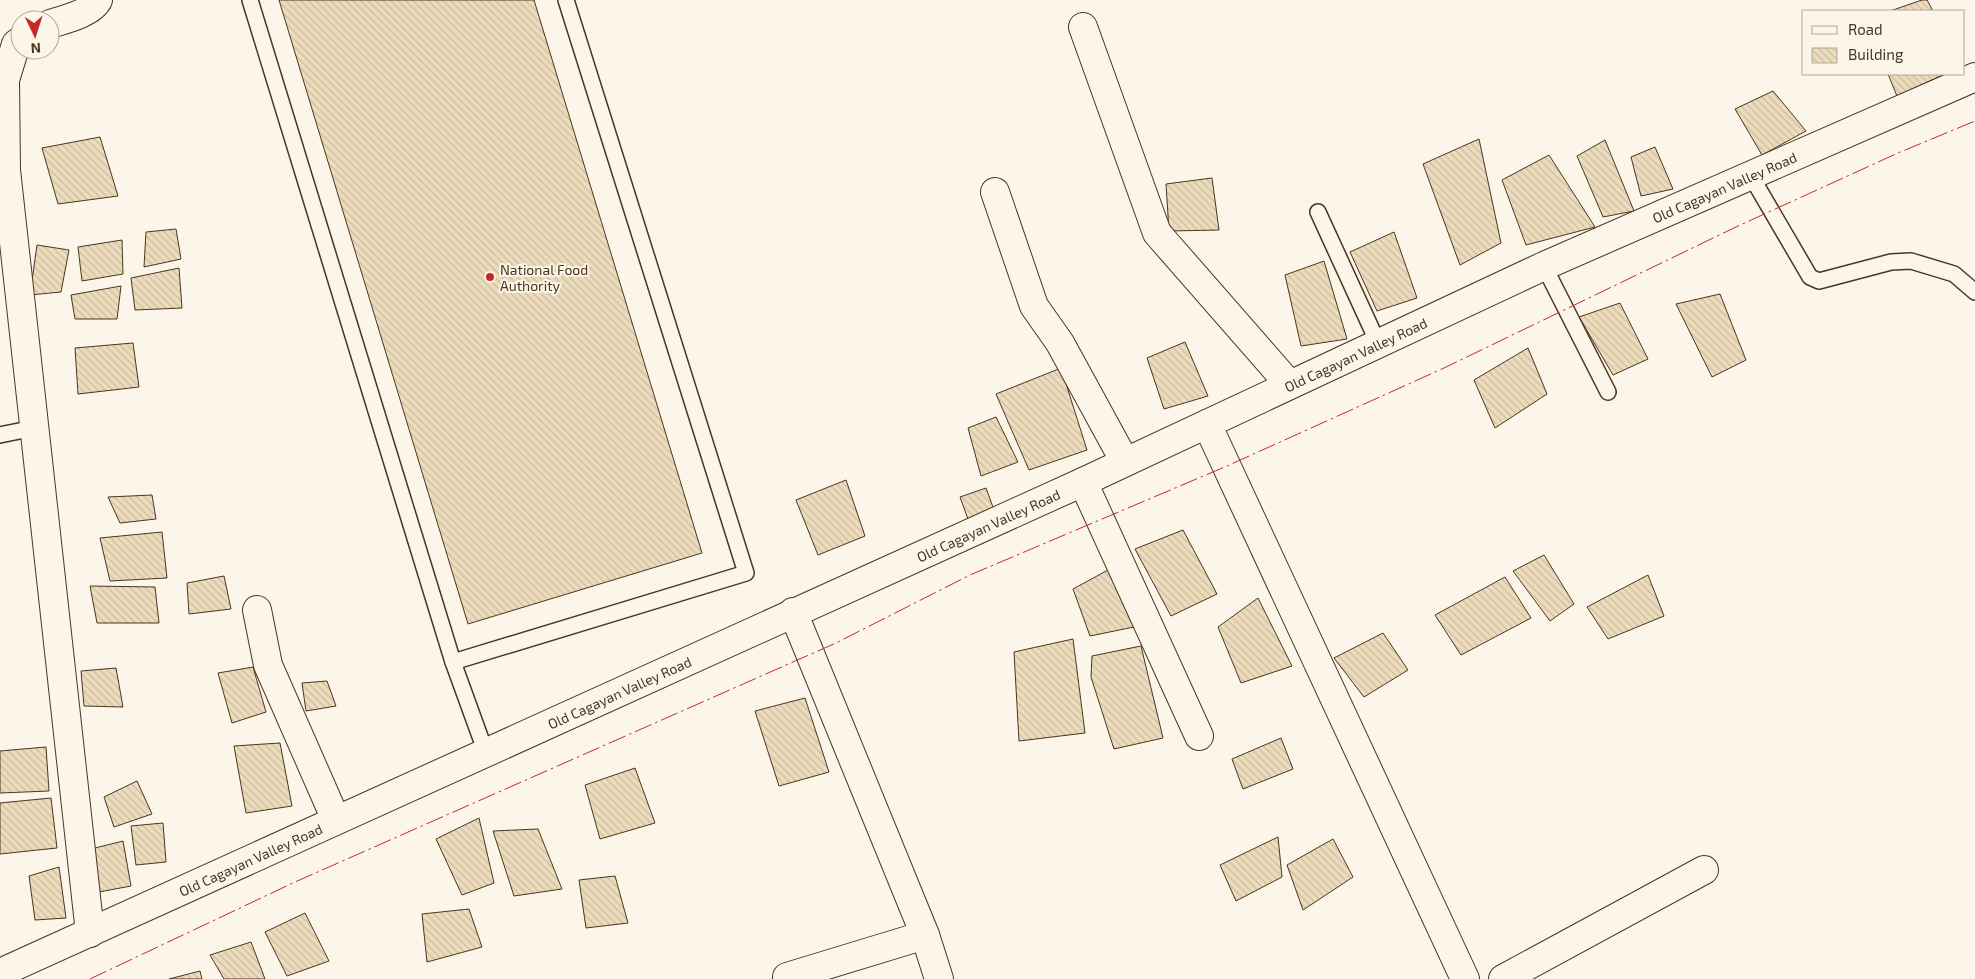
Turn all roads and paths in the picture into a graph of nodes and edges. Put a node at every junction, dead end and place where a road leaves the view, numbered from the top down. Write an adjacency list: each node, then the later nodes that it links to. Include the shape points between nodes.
1 (98, 0): 4 (street, via 96,5)
2 (250, 0): 23 (lane)
3 (566, 0): 23 (lane, via 746,573)
4 (60, 21)
5 (1083, 27): 14 (street, via 1156,233)
6 (11, 60): 17 (street, via 5,80 6,170)
7 (1975, 77): 8 (street, Old Cagayan Valley Road)
8 (1751, 176): 11 (street, Old Cagayan Valley Road); 12 (lane, via 1810,277 1819,281 1891,262 1911,261 1954,274)
9 (995, 192): 19 (street, via 1034,306 1060,343)
10 (1318, 212): 13 (lane)
11 (1544, 266): 13 (street, Old Cagayan Valley Road); 15 (lane)
12 (1975, 292)
13 (1378, 343): 14 (street, Old Cagayan Valley Road)
14 (1289, 384): 16 (street, Old Cagayan Valley Road)
15 (1608, 392)
16 (1207, 424): 19 (street, Old Cagayan Valley Road); 33 (street)
17 (34, 428): 18 (lane); 28 (street)
18 (0, 435)
19 (1125, 462): 20 (street, Old Cagayan Valley Road)
20 (1083, 482): 22 (street, Old Cagayan Valley Road); 24 (street)
21 (257, 610): 26 (street, via 268,665)
22 (793, 612): 25 (street, Old Cagayan Valley Road); 29 (street)
23 (453, 662): 25 (lane)
24 (1199, 736)
25 (486, 753): 26 (street, Old Cagayan Valley Road)
26 (336, 820): 28 (street, Old Cagayan Valley Road)
27 (1704, 870): 34 (street)
28 (90, 933): 30 (street, Old Cagayan Valley Road)
29 (924, 935): 31 (street); 32 (street)
30 (0, 973)
31 (785, 979)
32 (939, 979)
33 (1465, 979)
34 (1503, 979)

